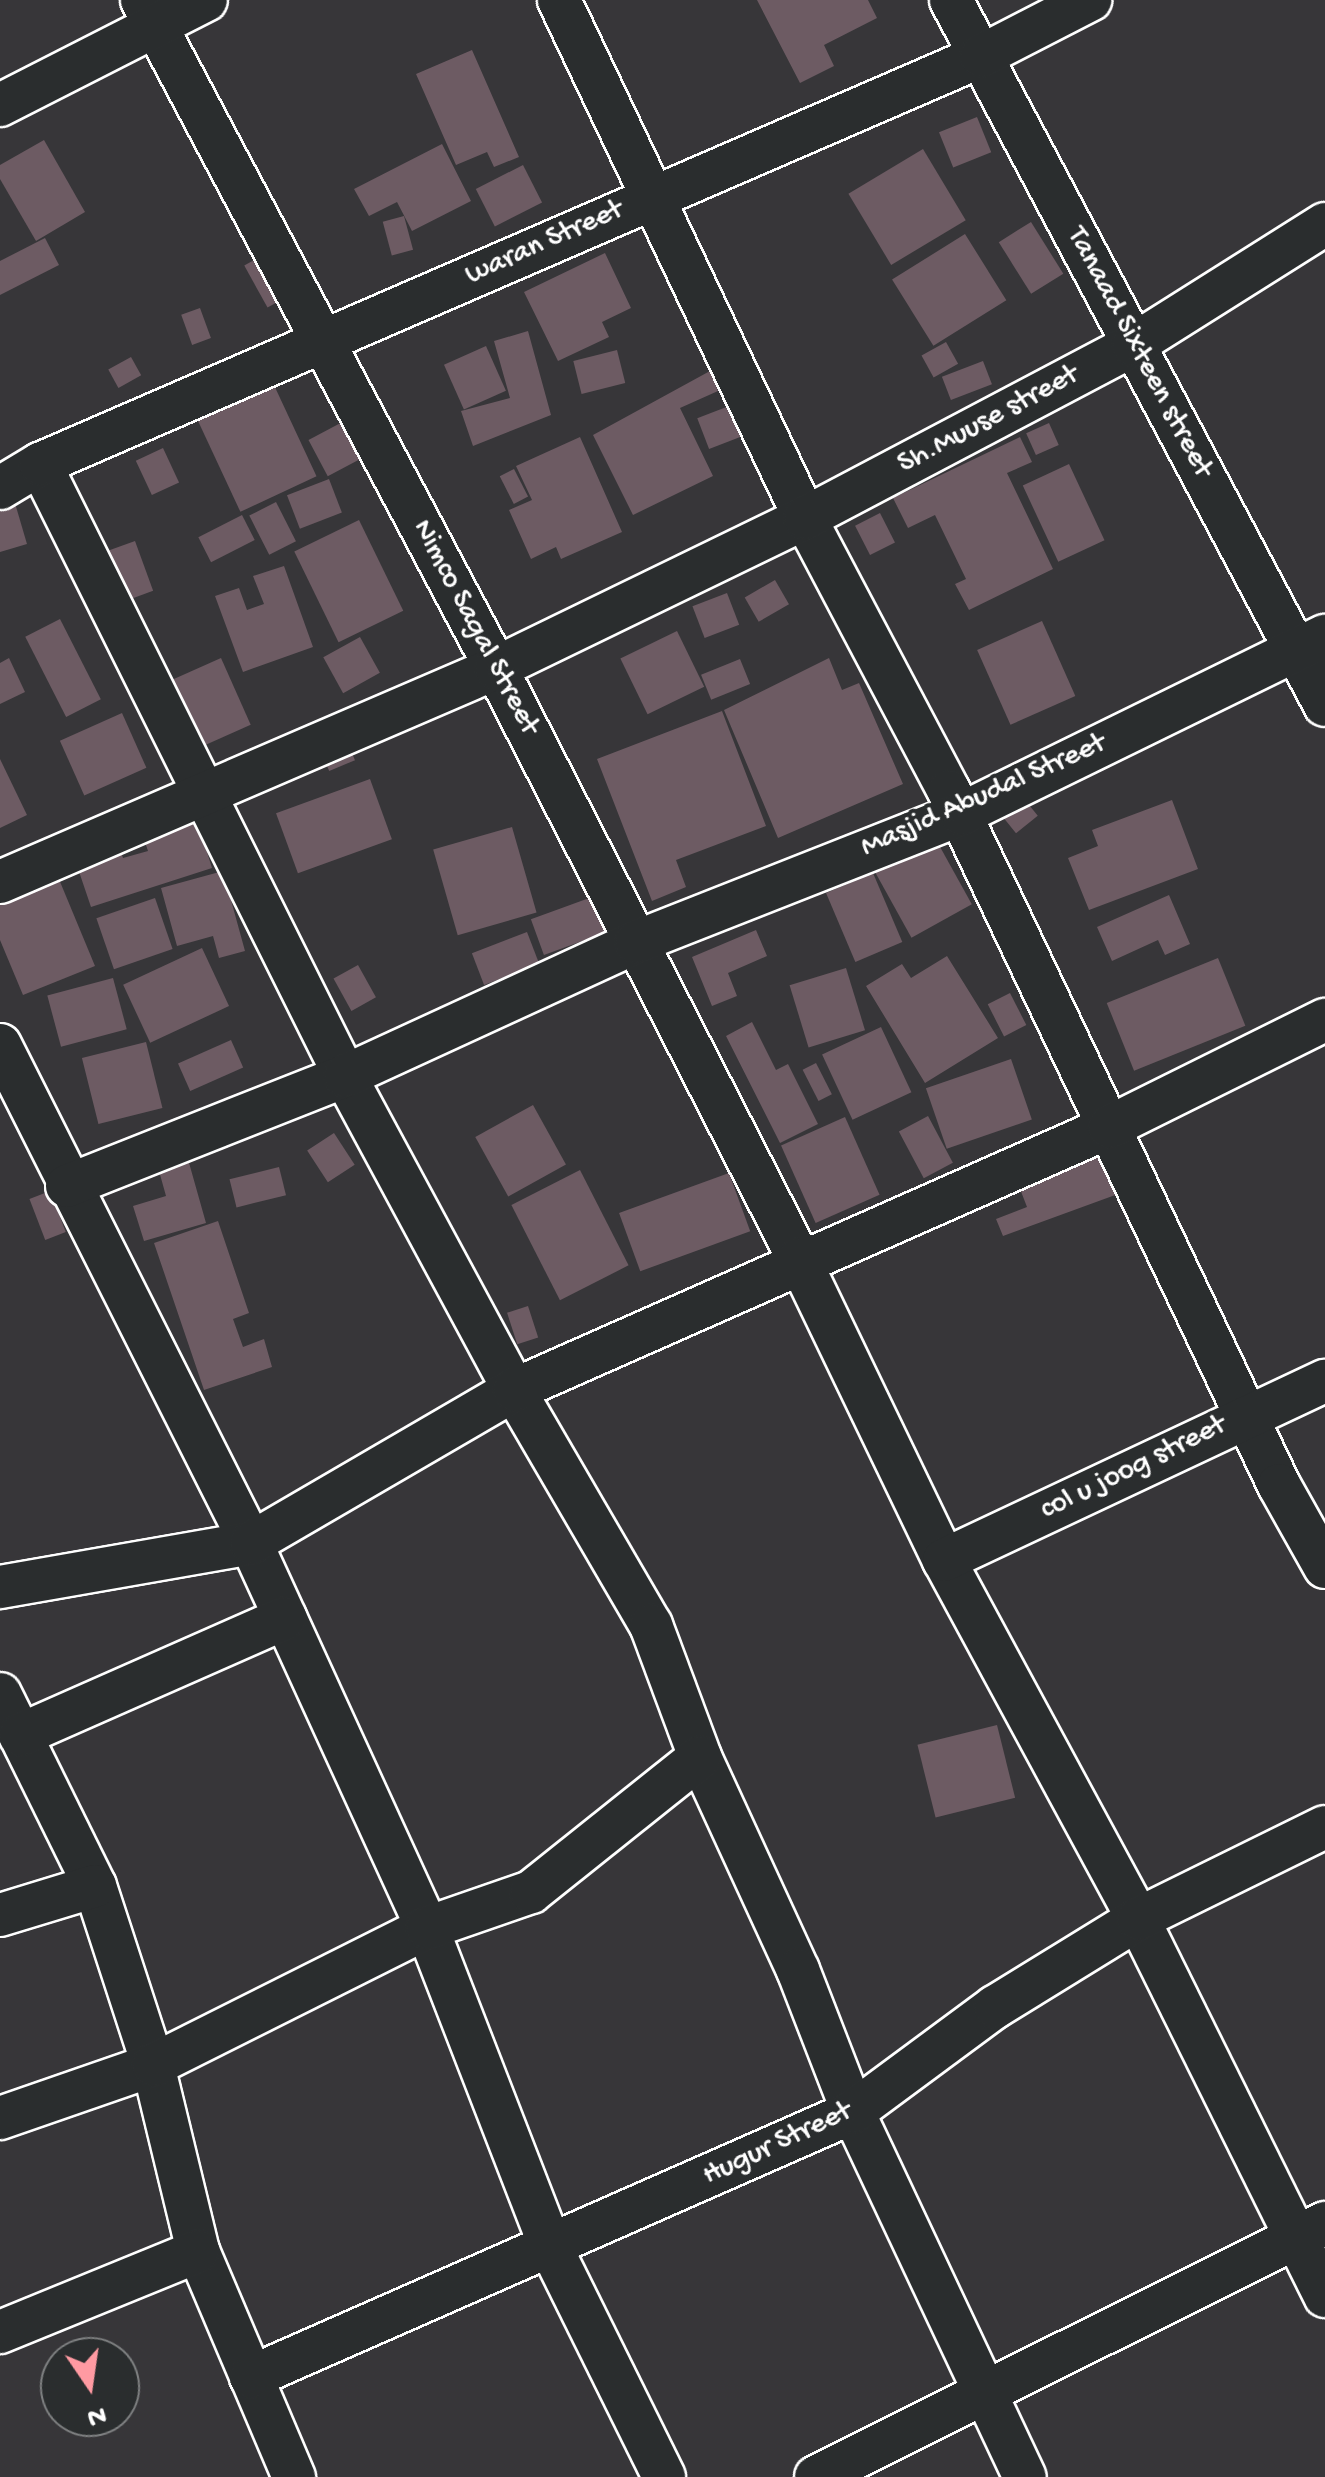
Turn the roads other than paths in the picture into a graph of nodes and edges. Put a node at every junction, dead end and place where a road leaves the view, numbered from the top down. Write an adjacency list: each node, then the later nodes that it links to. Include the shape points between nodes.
1 (206, 0): 5 (street)
2 (559, 0): 8 (street)
3 (952, 0): 6 (street, Tanaad Sixteen street)
4 (1090, 0): 6 (street, waran Street)
5 (149, 13): 7 (street); 10 (street, Nimco Sagal Street)
6 (981, 56): 8 (street, waran Street); 11 (street, Tanaad Sixteen street)
7 (0, 105)
8 (655, 195): 10 (street, waran Street); 14 (street)
9 (1325, 224): 11 (street, Sh.Muuse street)
10 (325, 343): 12 (street, waran Street); 16 (street, Nimco Sagal Street)
11 (1133, 345): 14 (street, Sh.Muuse street); 15 (street, Tanaad Sixteen street)
12 (40, 464): 13 (street, waran Street); 18 (street)
13 (0, 488)
14 (804, 518): 16 (street, Sh.Muuse street); 19 (street)
15 (1310, 643): 17 (street, Tanaad Sixteen street); 19 (street, Masjid Abudal Street)
16 (496, 668): 18 (street, Sh.Muuse street); 21 (street, Nimco Sagal Street)
17 (1325, 705)
18 (200, 794): 20 (street, Sh.Muuse street); 24 (street)
19 (961, 814): 21 (street, Masjid Abudal Street); 25 (street)
20 (0, 882)
21 (636, 942): 24 (street, Masjid Abudal Street); 27 (street, Nimco Sagal Street)
22 (1325, 1020): 25 (street)
23 (5, 1071): 26 (street)
24 (346, 1076): 26 (street, Masjid Abudal Street); 29 (street)
25 (1109, 1127): 27 (street); 30 (street)
26 (66, 1186): 31 (street)
27 (798, 1259): 29 (street); 32 (street, Nimco Sagal Street)
28 (1325, 1381): 30 (street, col u joog street)
29 (514, 1390): 31 (street); 38 (street, via 651,1625)
30 (1246, 1415): 32 (street, col u joog street); 33 (street)
31 (251, 1543): 34 (street); 35 (street)
32 (944, 1560): 42 (street, Nimco Sagal Street)
33 (1325, 1568)
34 (0, 1587)
35 (285, 1618): 37 (street); 43 (street)
36 (0, 1694): 37 (street)
37 (20, 1735): 40 (street)
38 (700, 1757): 43 (street, via 531,1892); 45 (street, via 798,1970)
39 (1325, 1827): 42 (street, Hugur Street)
40 (95, 1886): 41 (street); 44 (street)
41 (0, 1915)
42 (1138, 1918): 45 (street, Hugur Street, via 994,2007); 47 (street, Nimco Sagal Street)
43 (426, 1928): 44 (street); 48 (street)
44 (153, 2065): 46 (street); 49 (street)
45 (853, 2112): 48 (street, Hugur Street); 53 (street)
46 (0, 2118)
47 (1310, 2231): 50 (street, Nimco Sagal Street); 53 (street)
48 (552, 2248): 52 (street, Hugur Street); 55 (street)
49 (198, 2252): 51 (street); 52 (street)
50 (1325, 2296)
51 (0, 2332)
52 (251, 2377): 54 (street)
53 (982, 2392): 56 (street); 57 (street)
54 (293, 2477)
55 (664, 2477)
56 (816, 2477)
57 (1026, 2477)

